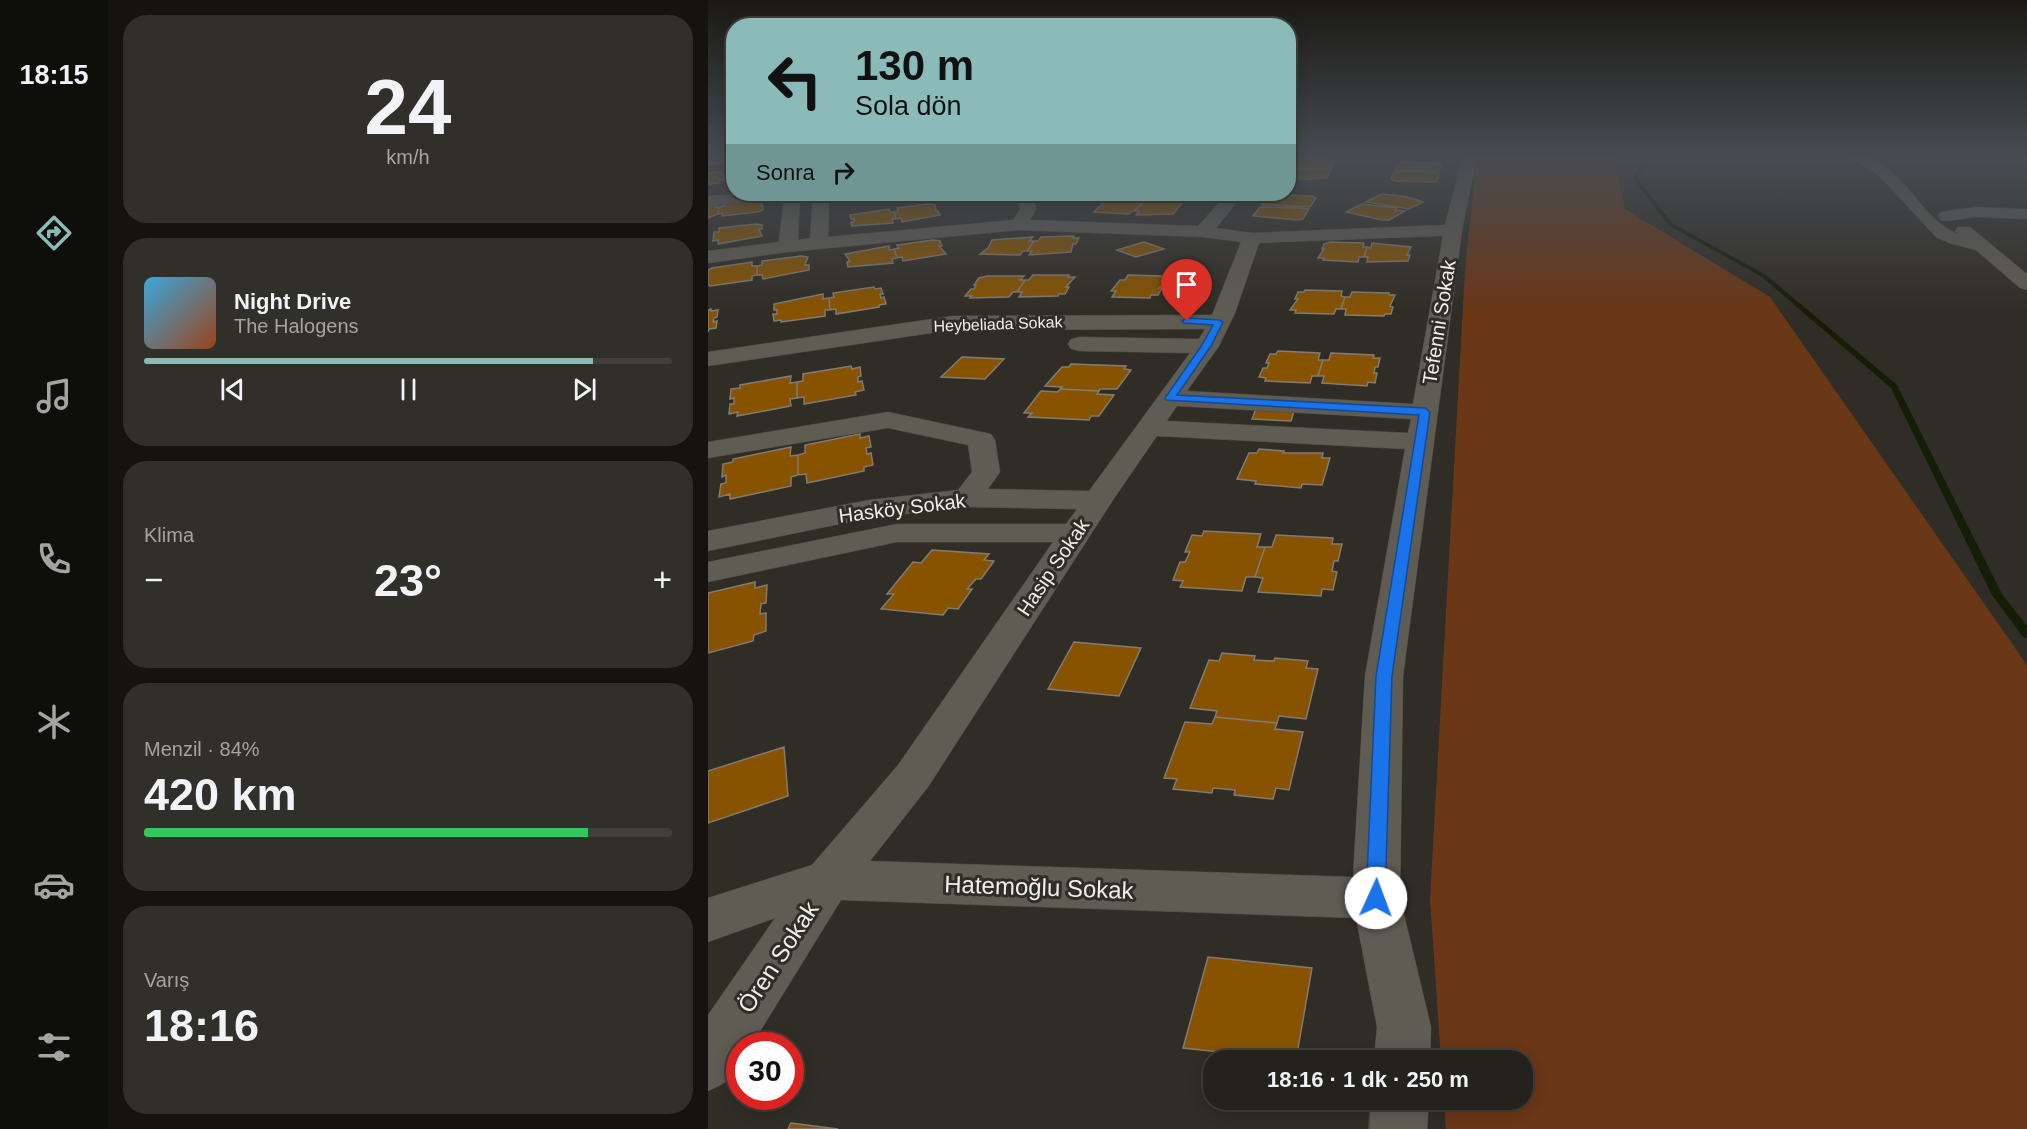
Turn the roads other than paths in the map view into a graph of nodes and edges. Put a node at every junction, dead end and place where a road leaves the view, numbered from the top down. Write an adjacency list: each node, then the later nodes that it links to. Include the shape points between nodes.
1 (791, 208): 13 (street)
2 (820, 208): 12 (street)
3 (1028, 208): 8 (street)
4 (1223, 208): 10 (street)
5 (1458, 208): 9 (street, Tefenni Sokak)
6 (1915, 208): 14 (street, via 1943,234)
7 (2027, 214): 14 (street, via 1976,212 1947,216)
8 (1018, 225): 10 (street); 12 (street)
9 (1453, 230): 11 (street); 22 (street, Tefenni Sokak)
10 (1203, 232): 11 (street)
11 (1252, 238): 17 (street, Hasip Sokak)
12 (819, 243): 13 (street)
13 (788, 246): 15 (street)
14 (1981, 246): 16 (street)
15 (708, 257)
16 (2027, 284)
17 (1219, 322): 18 (street, Hasip Sokak); 19 (street, Heybeliada Sokak, via 952,323)
18 (1206, 346): 20 (street, via 963,344 906,348); 21 (street, Hasip Sokak)
19 (708, 359)
20 (708, 380)
21 (1170, 398): 22 (street); 23 (street, Hasip Sokak)
22 (1422, 427): 23 (street); 31 (street, Tefenni Sokak, via 1384,676)
23 (1151, 428): 26 (street, Hasip Sokak)
24 (708, 450): 25 (street, via 888,420 981,440 986,472)
25 (967, 498): 26 (street, Hasköy Sokak); 28 (street, Hasköy Sokak, via 869,509)
26 (1098, 500): 27 (street, Hasip Sokak)
27 (1076, 533): 29 (street, via 897,533); 30 (street, Hasip Sokak, via 913,776)
28 (708, 541)
29 (708, 572)
30 (828, 880): 31 (street, Hatemoğlu Sokak); 32 (street, Hatemoğlu Sokak); 34 (street, Ören Sokak)
31 (1376, 898): 33 (street, Tefenni Sokak, via 1404,1027)
32 (708, 920)
33 (1403, 1050)
34 (708, 1063)
35 (1399, 1110): 36 (street)
36 (1398, 1129)

